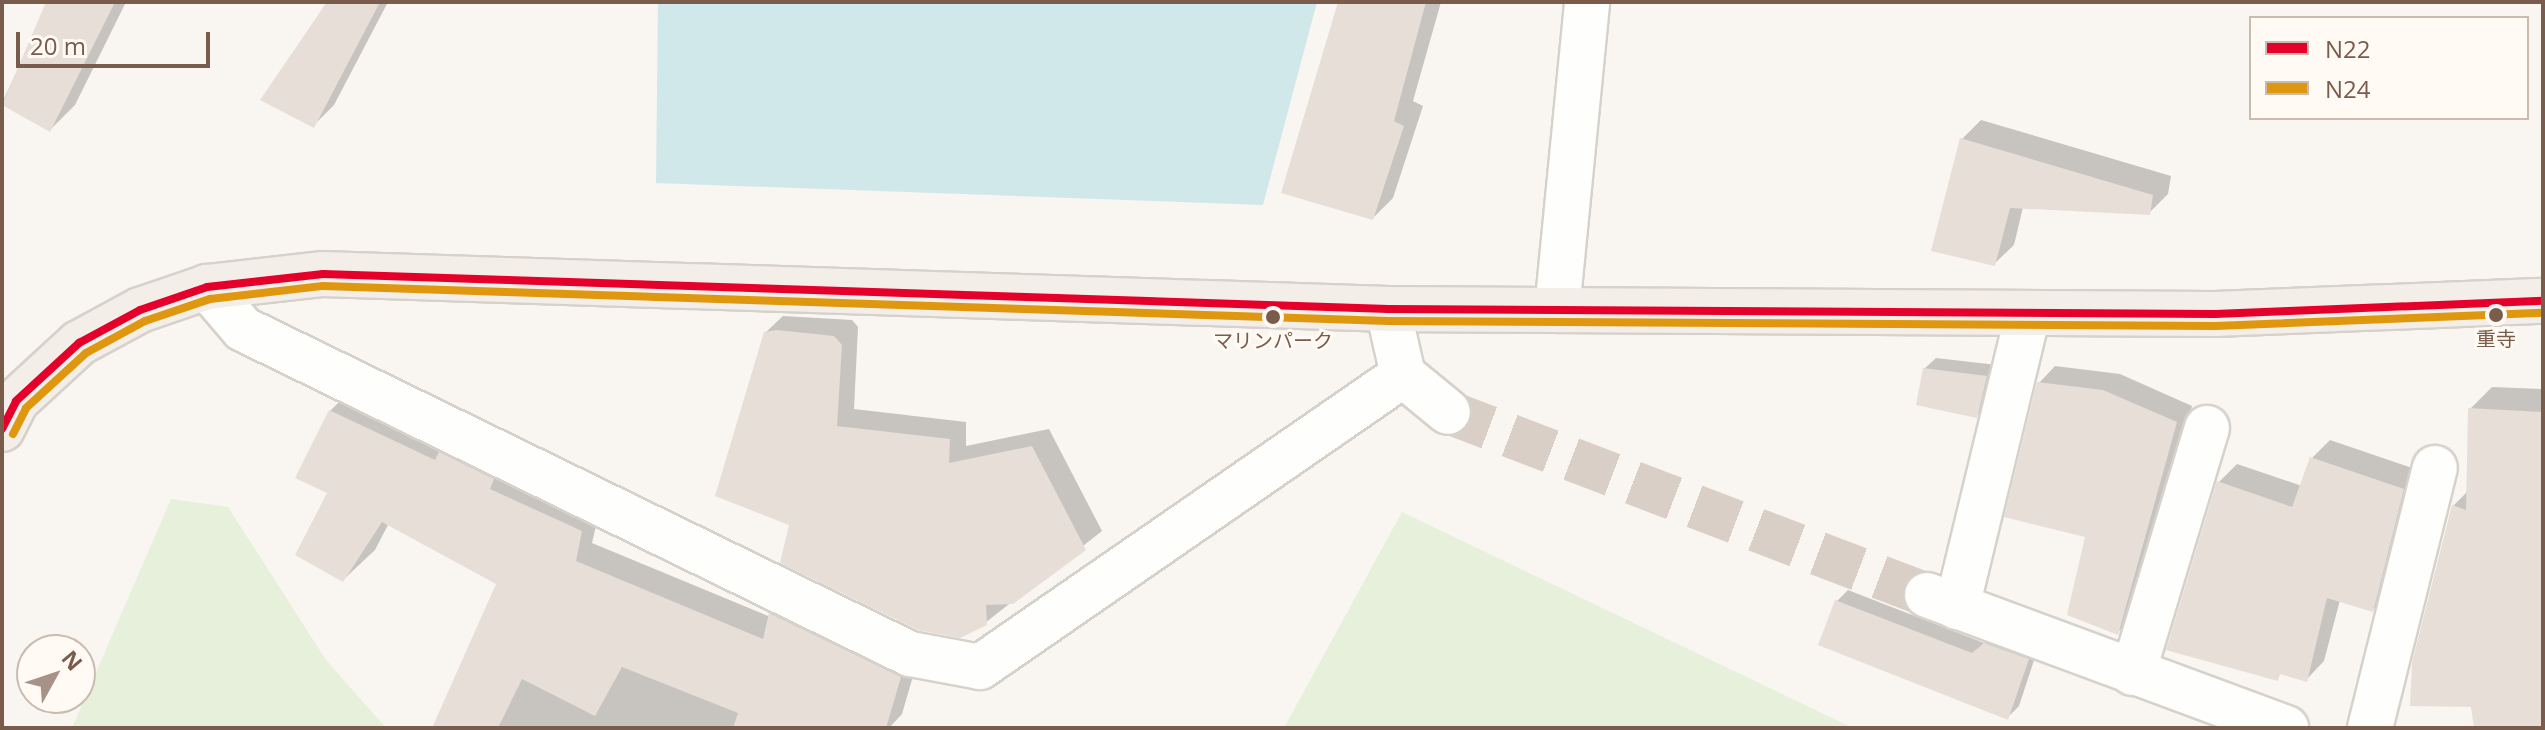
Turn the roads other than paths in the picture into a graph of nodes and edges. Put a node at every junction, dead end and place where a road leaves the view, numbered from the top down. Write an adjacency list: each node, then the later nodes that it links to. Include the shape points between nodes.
1 (1587, 2): 5 (street)
2 (207, 287): 4 (main road, via 323,274); 7 (street, via 243,329 910,654 980,667); 10 (main road, via 79,343 16,401)
3 (2543, 301): 6 (main road)
4 (1388, 309): 5 (main road); 7 (street)
5 (1557, 310): 6 (main road)
6 (2028, 314): 12 (street, via 1942,601)
7 (1403, 375): 8 (street)
8 (1448, 412)
9 (2207, 428): 12 (street)
10 (2, 429)
11 (2435, 468): 15 (street)
12 (2133, 673): 13 (street)
13 (2218, 717): 14 (street)
14 (2286, 728)
15 (2370, 728)

